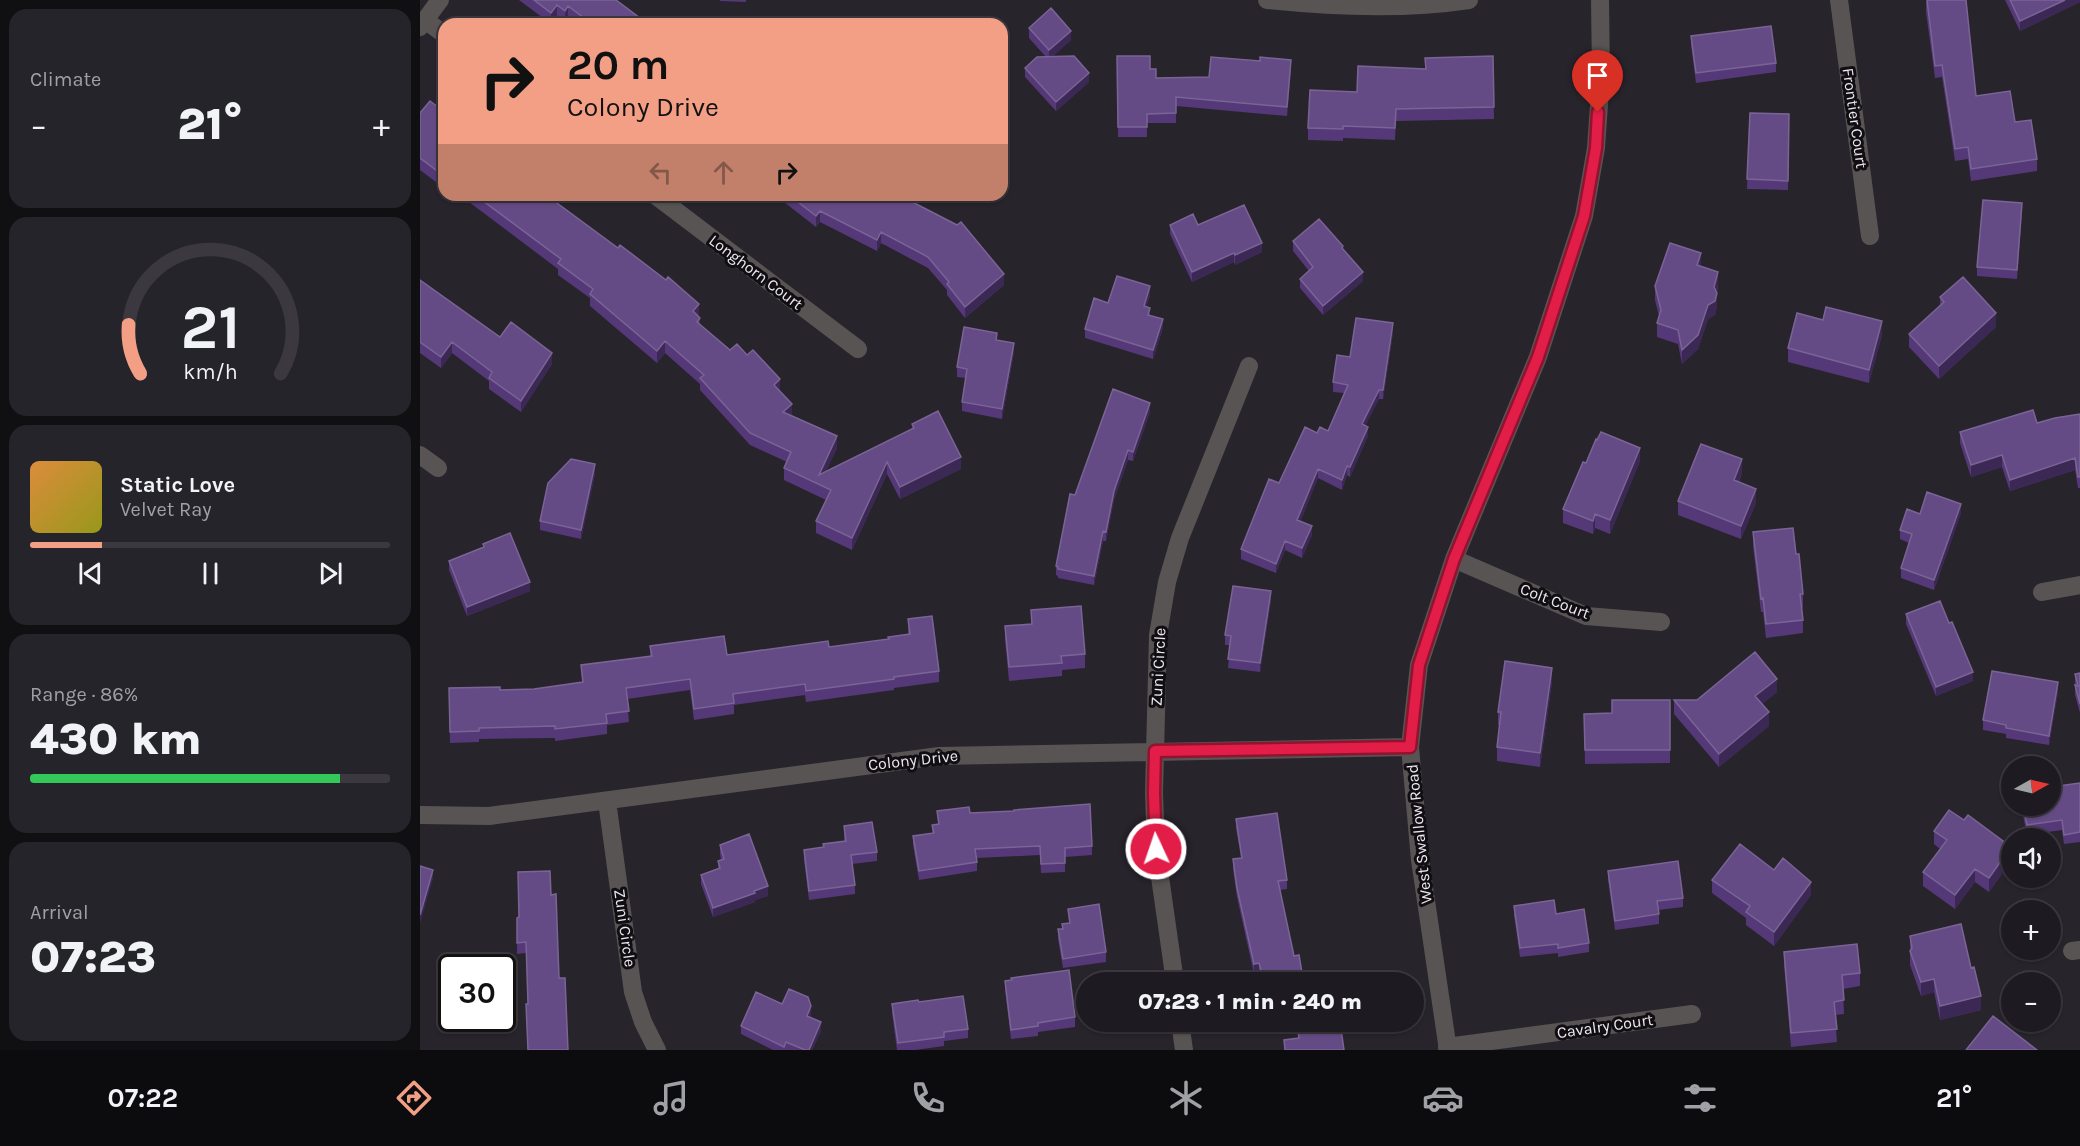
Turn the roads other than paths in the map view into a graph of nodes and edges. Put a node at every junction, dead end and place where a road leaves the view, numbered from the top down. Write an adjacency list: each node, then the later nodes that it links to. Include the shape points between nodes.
1 (440, 0): 6 (street)
2 (1267, 0): 3 (street, via 1385,6)
3 (1469, 0)
4 (1600, 0): 14 (street, West Swallow Road, via 1601,76 1596,148 1584,216 1538,357)
5 (1839, 0): 9 (street, Frontier Court)
6 (423, 23): 7 (street)
7 (438, 31)
8 (663, 201): 10 (street, Longhorn Court)
9 (1870, 236)
10 (858, 349)
11 (1249, 366): 19 (street, Zuni Circle, via 1180,538 1167,582 1158,635)
12 (420, 455): 13 (street)
13 (438, 468)
14 (1454, 559): 17 (street, Colt Court, via 1586,616); 18 (street, West Swallow Road, via 1419,665)
15 (2080, 585): 16 (street)
16 (2042, 592)
17 (1661, 622)
18 (1410, 747): 19 (street, Colony Drive); 25 (street, West Swallow Road, via 1420,860)
19 (1155, 751): 20 (street, Colony Drive, via 939,756); 22 (street, Zuni Circle, via 1156,849)
20 (607, 801): 21 (street, Colony Drive, via 489,816); 26 (street, Zuni Circle, via 633,992)
21 (420, 814)
22 (1174, 972)
23 (1692, 1014): 25 (street, Cavalry Court)
24 (1181, 1032): 27 (street)
25 (1448, 1048)
26 (657, 1050)
27 (1184, 1050)

